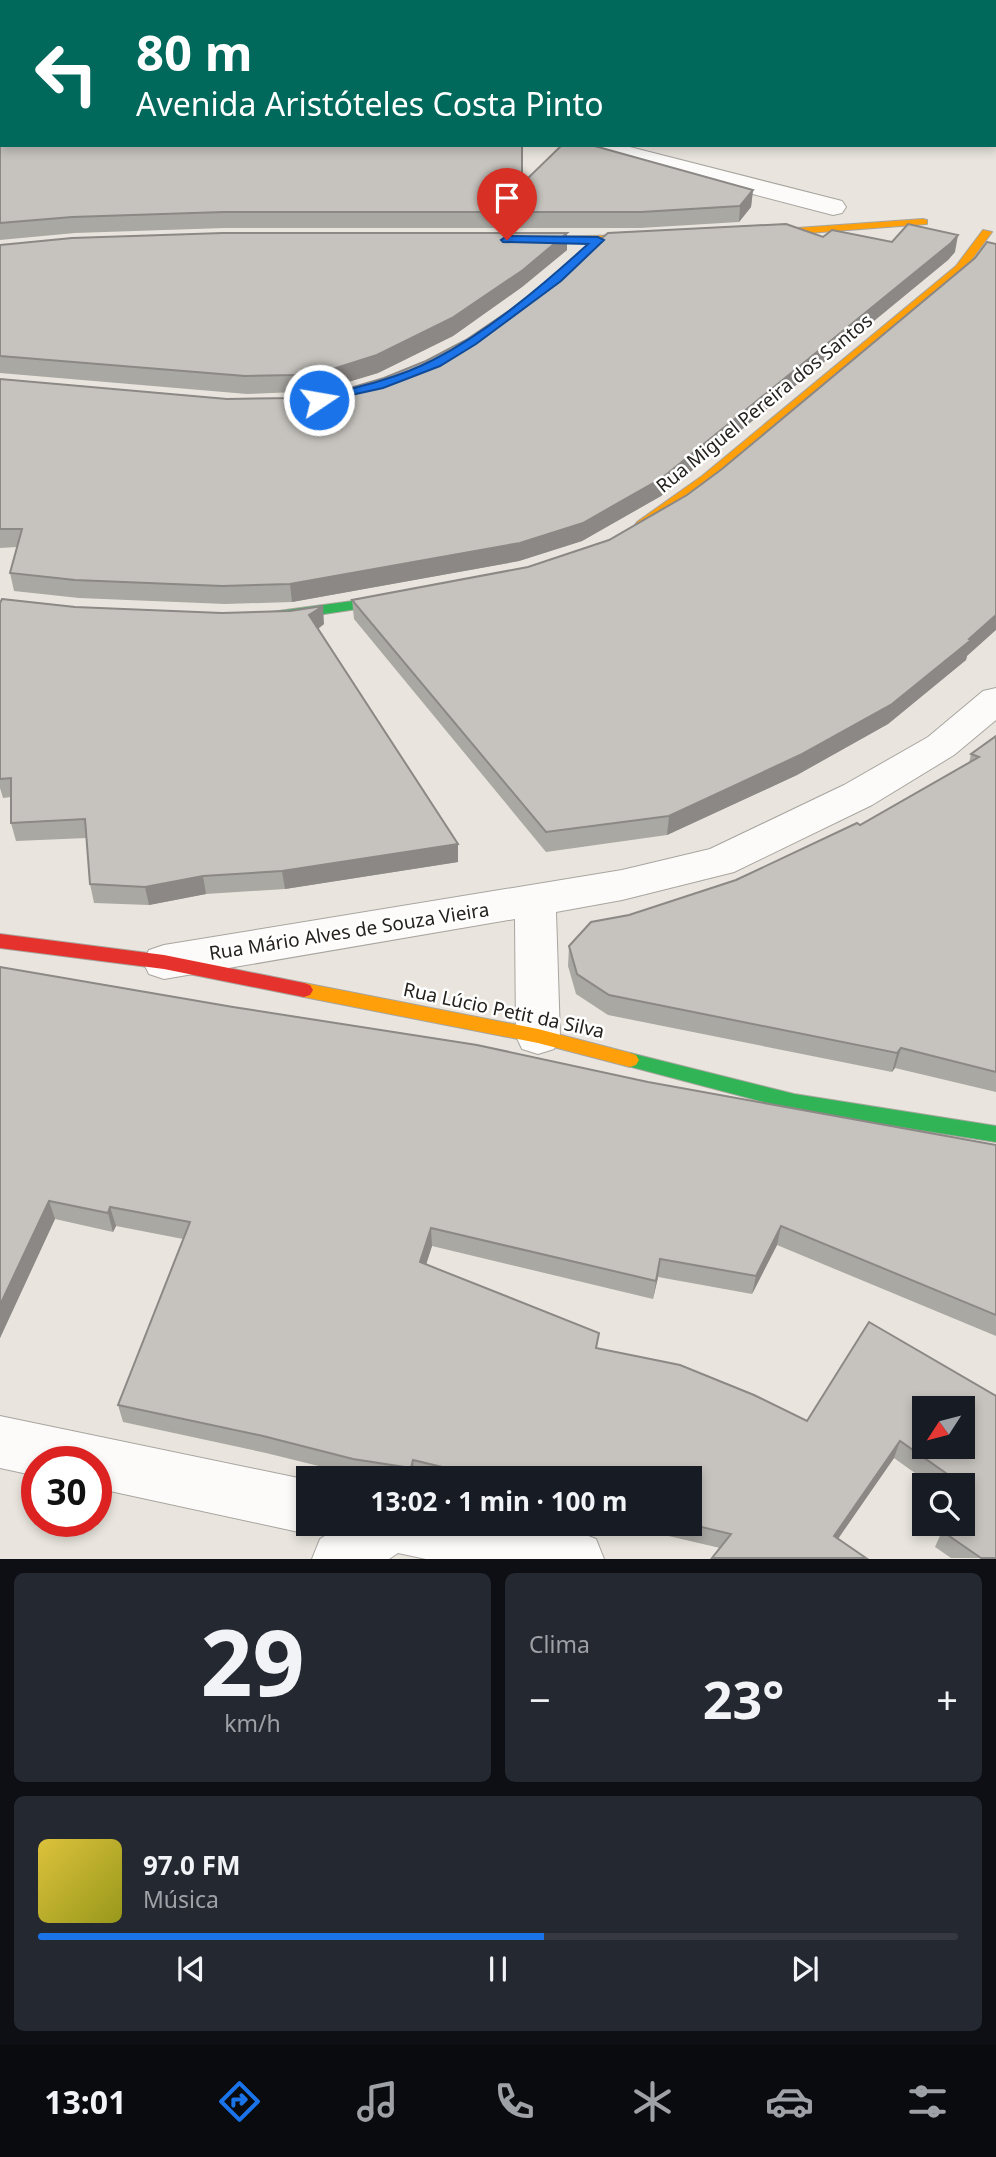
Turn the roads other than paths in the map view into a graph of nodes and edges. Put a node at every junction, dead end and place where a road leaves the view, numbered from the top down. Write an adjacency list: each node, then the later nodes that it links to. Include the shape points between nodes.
1 (600, 147): 2 (street)
2 (846, 209): 2 (street, via 733,234 929,223)
3 (986, 232): 8 (street, Rua Miguel Pereira dos Santos, via 960,268 832,376 707,479)
4 (666, 238): 6 (street)
5 (497, 240): 6 (street)
6 (598, 240): 7 (street)
7 (574, 263)
8 (624, 536)
9 (419, 595): 10 (street, via 292,616)
10 (252, 617)
11 (996, 700): 12 (street, Rua Mário Alves de Souza Vieira, via 942,746 858,795 720,861)
12 (535, 900): 14 (street, Rua Mário Alves de Souza Vieira); 15 (street)
13 (0, 941): 14 (street, Rua Lúcio Petit da Silva)
14 (164, 962): 15 (street, Rua Lúcio Petit da Silva)
15 (538, 1036): 16 (street, Rua Lúcio Petit da Silva, via 794,1102)
16 (996, 1134)
17 (0, 1442): 18 (street)
18 (21, 1446)
19 (112, 1466): 20 (street)
20 (296, 1504)
21 (374, 1536): 23 (street)
22 (450, 1536): 24 (street)
23 (340, 1559)
24 (576, 1559)

